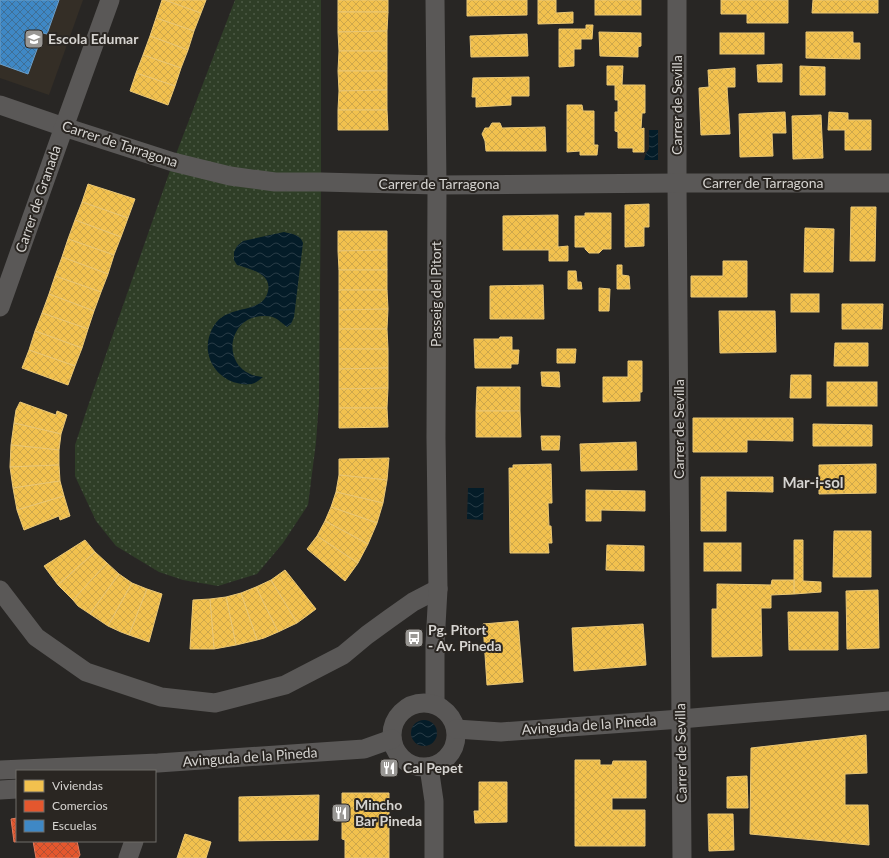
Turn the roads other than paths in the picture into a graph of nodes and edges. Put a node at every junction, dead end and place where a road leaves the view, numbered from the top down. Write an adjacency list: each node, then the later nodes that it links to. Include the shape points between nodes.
1 (110, 0): 5 (street, Carrer de Granada)
2 (435, 0): 8 (street, Passeig del Pitort)
3 (677, 0): 6 (street, Carrer de Sevilla)
4 (0, 105): 5 (street, Carrer de Tarragona)
5 (64, 127): 8 (street, Carrer de Tarragona, via 173,162 230,176 275,182); 9 (street, Carrer de Granada)
6 (677, 183): 7 (street, Carrer de Tarragona); 8 (street, Carrer de Tarragona); 14 (street, Carrer de Sevilla)
7 (889, 183)
8 (437, 185): 10 (street, Passeig del Pitort)
9 (0, 308)
10 (438, 589): 11 (street, via 389,619 343,655 285,685 215,703 160,697 86,672 36,637); 13 (street, Passeig del Pitort)
11 (0, 590)
12 (889, 700): 14 (street, Avinguda de la Pineda)
13 (435, 704): 15 (street, via 446,711); 16 (street, via 414,704 405,710 397,718)
14 (681, 719): 15 (street, Avinguda de la Pineda, via 501,732); 26 (street, Carrer de Sevilla)
15 (456, 729): 17 (street, via 453,749 447,758)
16 (392, 739): 17 (street, via 401,757 419,767); 19 (street, Avinguda de la Pineda, via 364,749)
17 (429, 767): 25 (street, via 434,801)
18 (104, 768): 19 (street, Avinguda de la Pineda); 20 (street, Avinguda de la Pineda)
19 (156, 768)
20 (0, 770)
21 (16, 789): 22 (street)
22 (0, 790)
23 (134, 842): 24 (street)
24 (128, 858)
25 (434, 858)
26 (682, 858)

